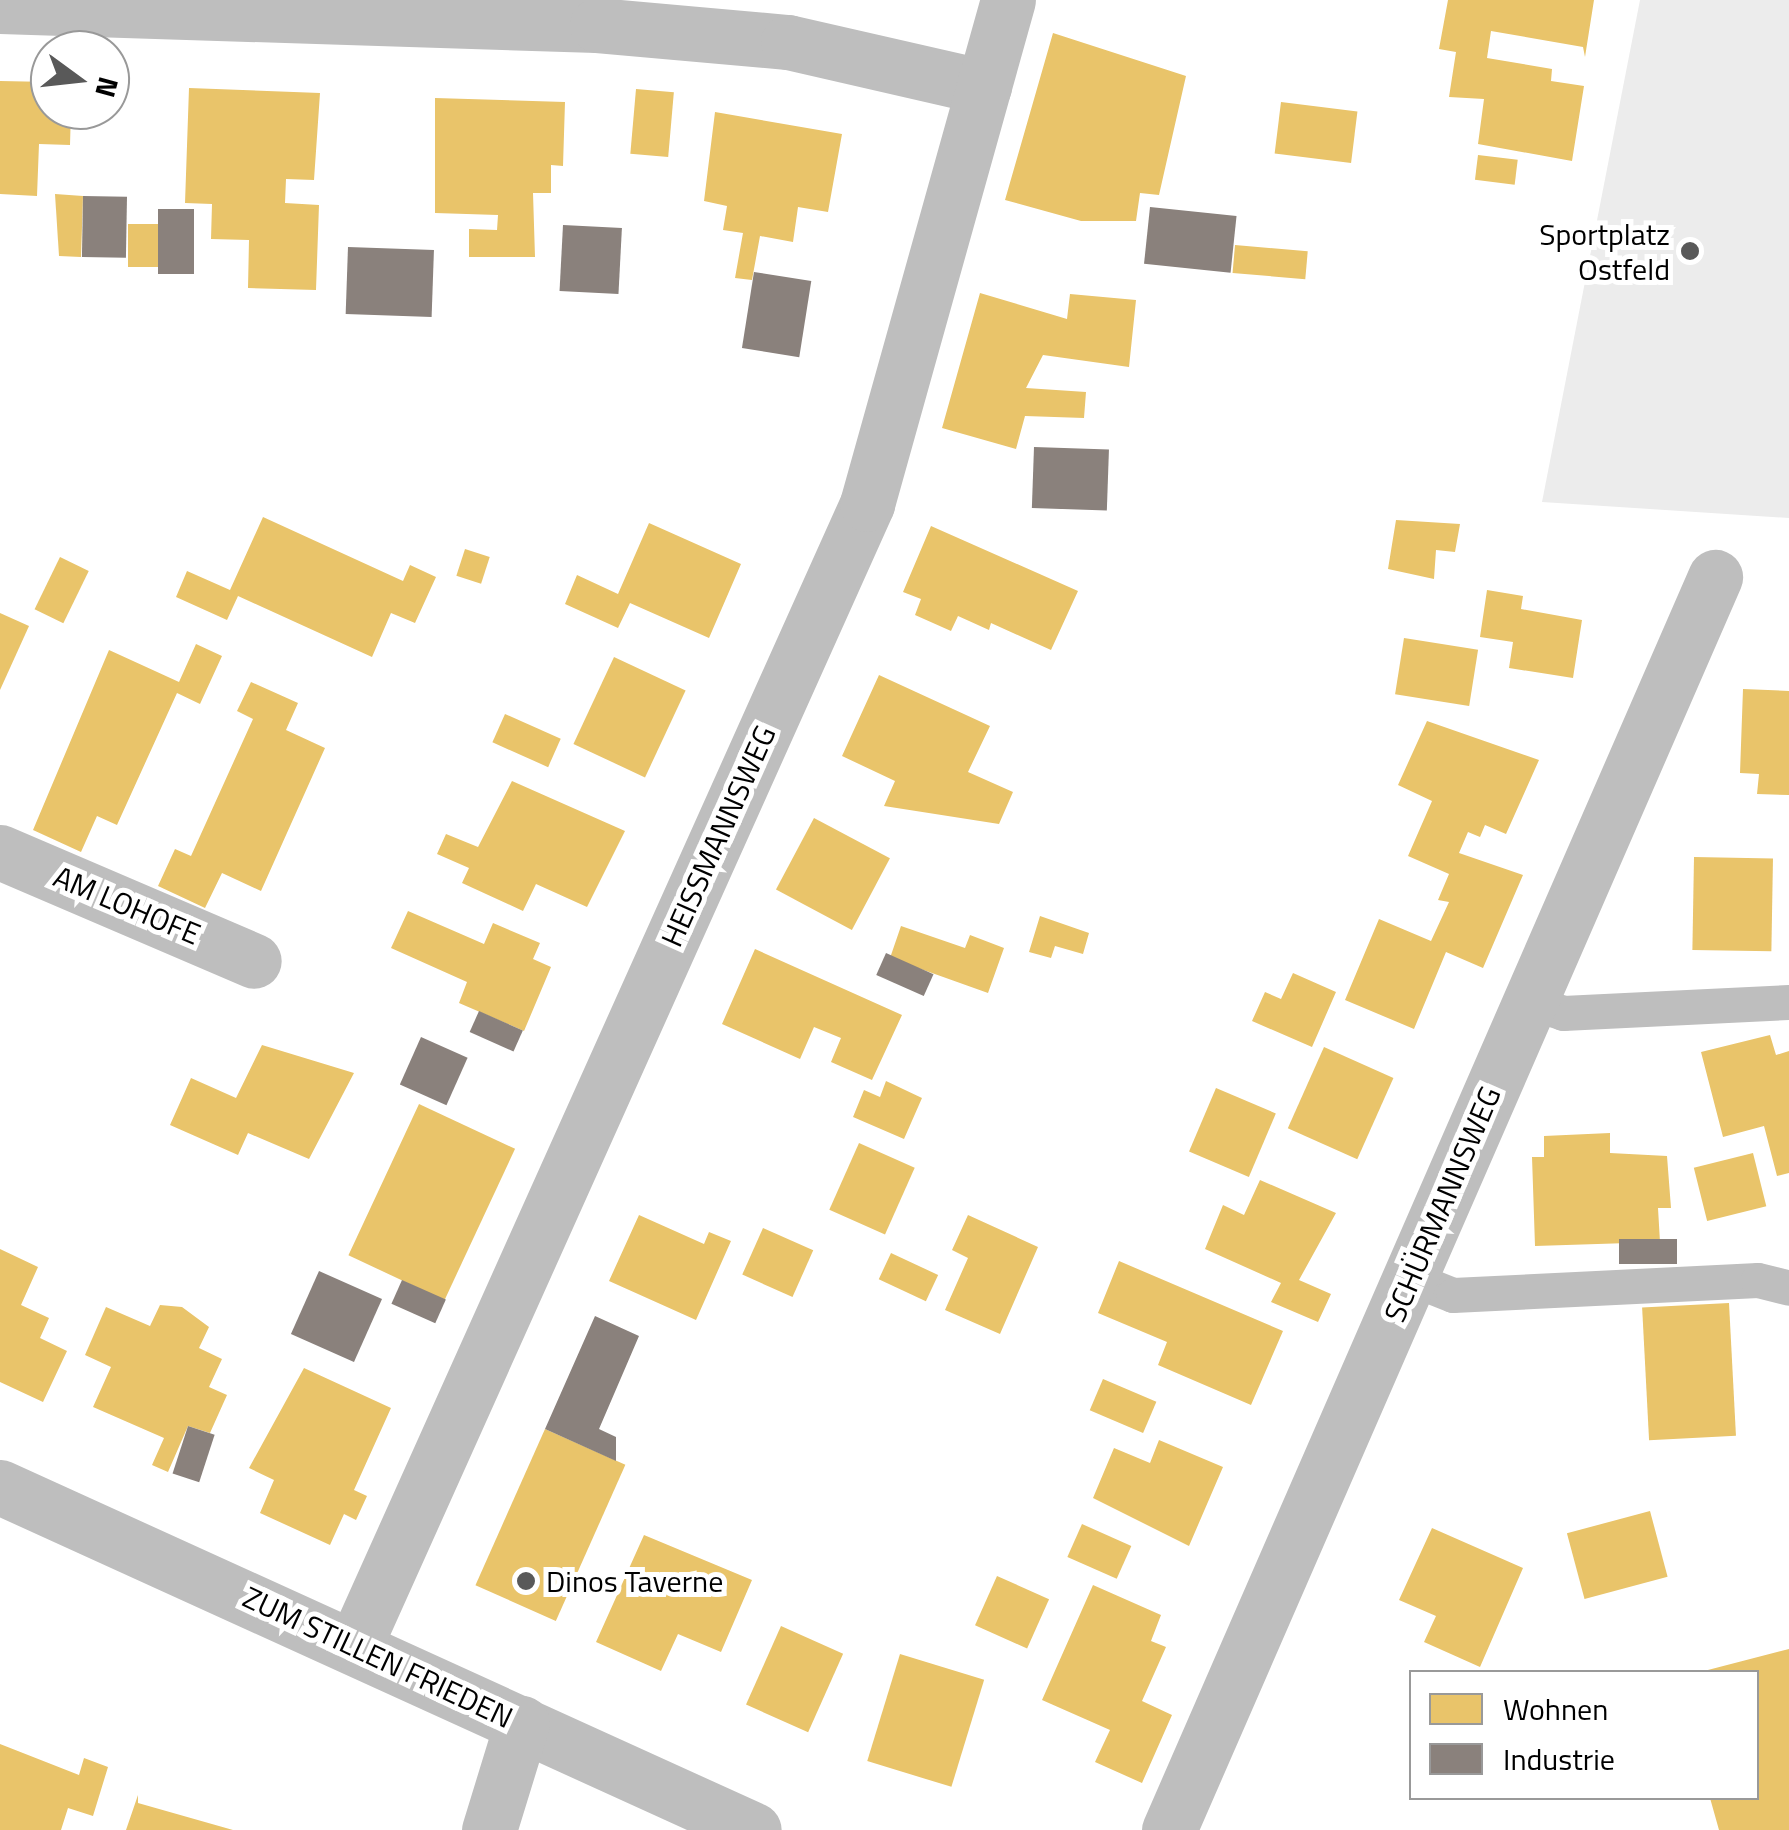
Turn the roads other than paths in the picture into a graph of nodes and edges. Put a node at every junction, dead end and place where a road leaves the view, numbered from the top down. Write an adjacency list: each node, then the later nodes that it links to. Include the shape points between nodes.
1 (1008, 0): 3 (street, HEISSMANNSWEG)
2 (0, 6): 3 (street, via 616,27 788,42)
3 (984, 87): 12 (street, HEISSMANNSWEG, via 868,504)
4 (1716, 578): 7 (street, SCHÜRMANNSWEG)
5 (0, 852): 6 (street, AM LOHOFE)
6 (254, 960)
7 (1530, 1002): 8 (lane, via 1563,1012); 9 (street, SCHÜRMANNSWEG)
8 (1789, 1002)
9 (1410, 1278): 10 (lane, via 1453,1295 1758,1280); 16 (street, SCHÜRMANNSWEG)
10 (1789, 1288)
11 (0, 1486): 12 (street, ZUM STILLEN FRIEDEN)
12 (355, 1645): 13 (street, ZUM STILLEN FRIEDEN)
13 (522, 1724): 14 (street); 15 (street, ZUM STILLEN FRIEDEN)
14 (490, 1830)
15 (754, 1830)
16 (1169, 1830)

